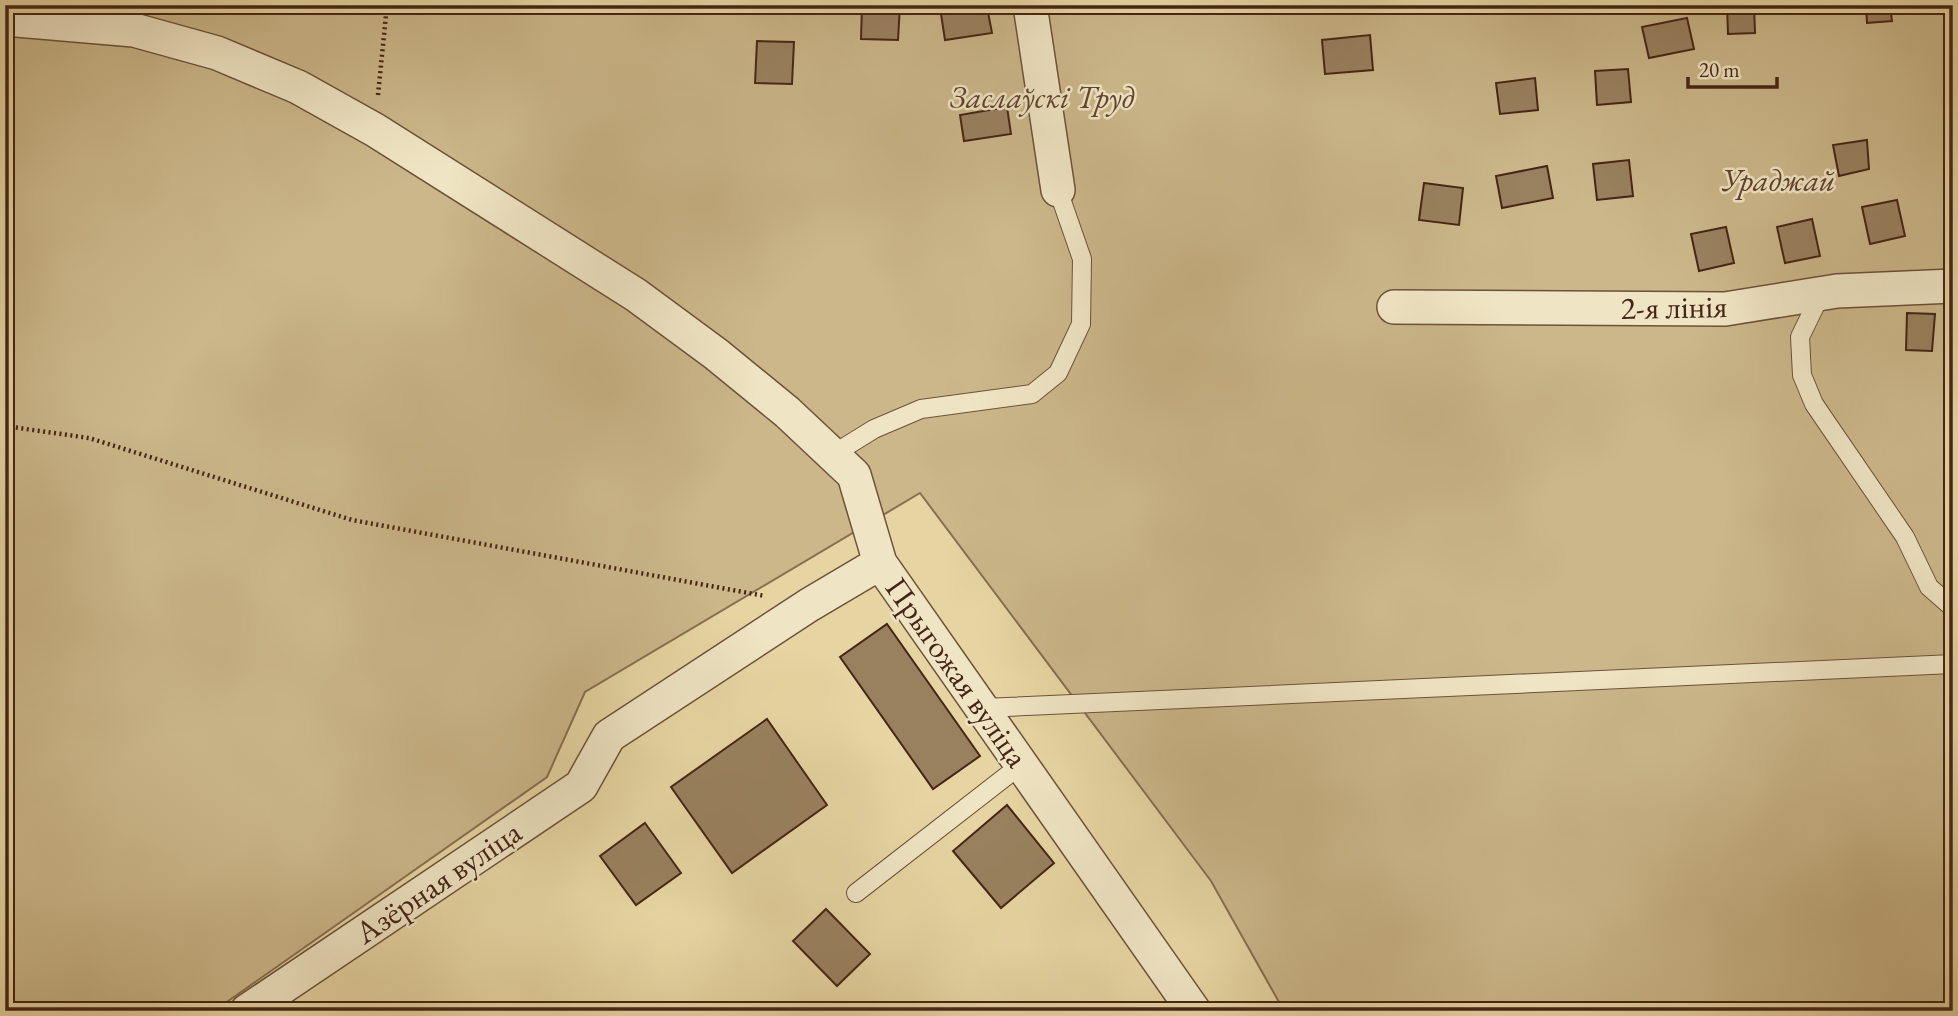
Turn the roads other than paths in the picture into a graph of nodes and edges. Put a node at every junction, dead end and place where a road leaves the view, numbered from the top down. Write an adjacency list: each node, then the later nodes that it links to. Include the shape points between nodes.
1 (1030, 5): 3 (street)
2 (5, 19): 7 (street, via 134,30 217,53 298,87 375,130 636,295 716,354)
3 (1058, 190): 7 (lane, via 1082,259 1082,324 1058,373 1032,394 921,410 874,429)
4 (1953, 286): 5 (street, 2-я лінія)
5 (1837, 291): 6 (street, 2-я лінія, via 1725,309); 9 (lane, via 1816,304 1800,337 1802,375 1814,404 1905,537 1929,587)
6 (1394, 307)
7 (832, 455): 8 (street, via 854,475)
8 (880, 563): 11 (street, Прыгожая вуліца); 12 (street, Прыгожая вуліца)
9 (1953, 608)
10 (1953, 664): 11 (lane)
11 (983, 708): 13 (street, Прыгожая вуліца)
12 (609, 736): 15 (street, Азёрная вуліца, via 582,786)
13 (1022, 764): 14 (lane); 16 (street, Прыгожая вуліца)
14 (856, 893)
15 (247, 1011)
16 (1195, 1011)

